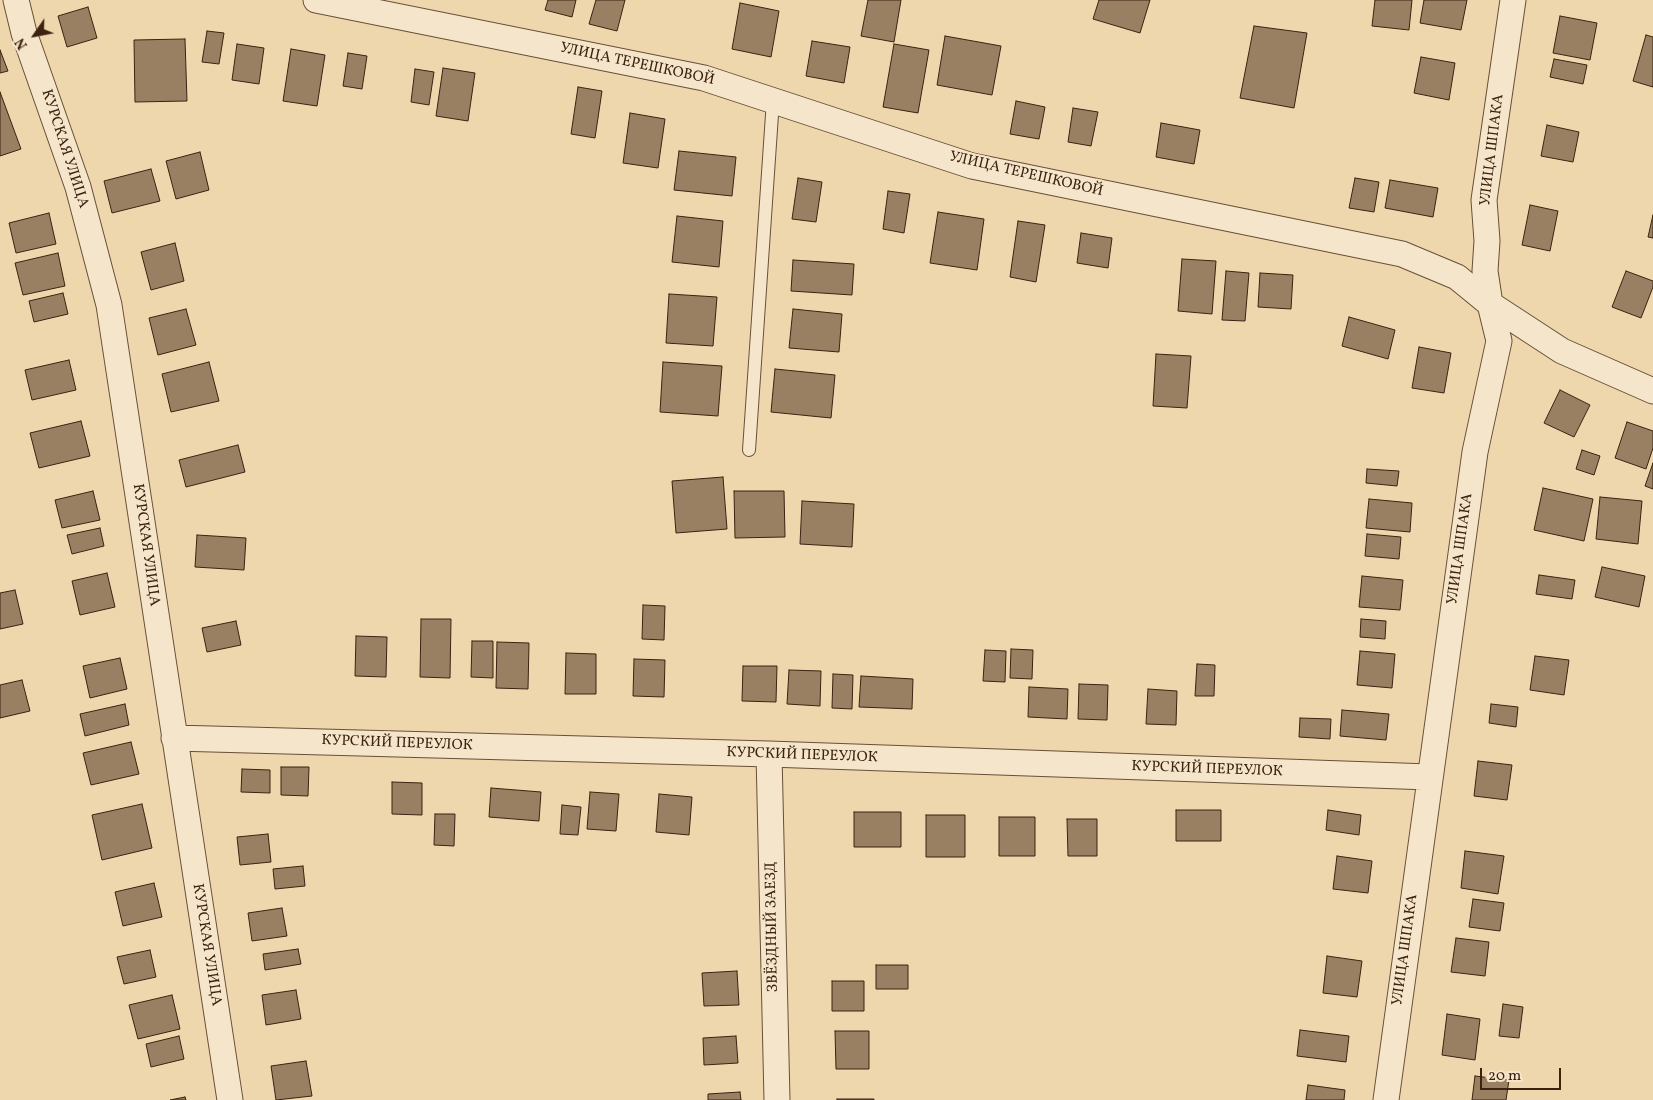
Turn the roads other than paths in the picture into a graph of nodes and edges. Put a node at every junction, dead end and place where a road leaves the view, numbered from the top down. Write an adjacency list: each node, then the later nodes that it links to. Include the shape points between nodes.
1 (16, 0): 8 (street, КУРСКАЯ УЛИЦА, via 24,34 78,187 109,305)
2 (316, 0): 4 (street, УЛИЦА ТЕРЕШКОВОЙ, via 704,78)
3 (1513, 0): 5 (street, УЛИЦА ШПАКА, via 1484,200 1485,270)
4 (773, 100): 5 (street, УЛИЦА ТЕРЕШКОВОЙ, via 972,166 1402,254 1457,277); 7 (lane)
5 (1490, 304): 6 (street, УЛИЦА ТЕРЕШКОВОЙ, via 1562,352); 10 (street, УЛИЦА ШПАКА, via 1499,341 1475,452)
6 (1653, 391)
7 (749, 450)
8 (174, 738): 9 (street, КУРСКИЙ ПЕРЕУЛОК); 11 (street, КУРСКАЯ УЛИЦА)
9 (769, 754): 10 (street, КУРСКИЙ ПЕРЕУЛОК); 12 (street, ЗВЁЗДНЫЙ ЗАЕЗД)
10 (1430, 777): 13 (street, УЛИЦА ШПАКА)
11 (230, 1100)
12 (777, 1100)
13 (1386, 1100)

